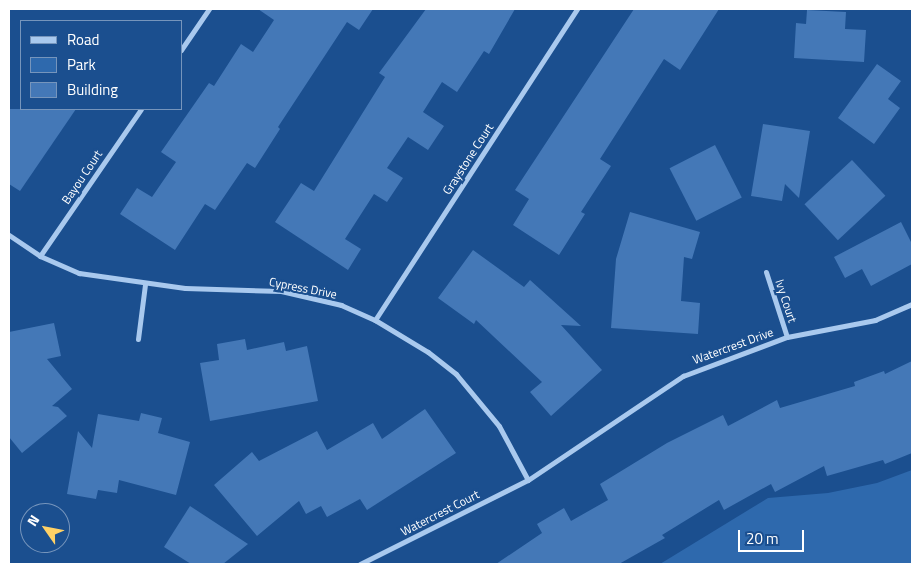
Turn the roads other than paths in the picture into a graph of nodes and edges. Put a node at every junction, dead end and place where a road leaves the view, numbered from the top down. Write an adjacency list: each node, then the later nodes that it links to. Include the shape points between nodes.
1 (209, 9): 3 (street)
2 (578, 9): 10 (street, Graystone Court)
3 (182, 49)
4 (140, 110): 6 (street, Bayou Court)
5 (9, 235): 6 (street, Cypress Drive)
6 (40, 256): 8 (street, Cypress Drive, via 79,273)
7 (766, 272): 11 (street, Ivy Court)
8 (145, 284): 10 (street, Cypress Drive, via 281,291 341,306); 12 (street)
9 (912, 304): 11 (street, Watercrest Drive, via 875,320)
10 (374, 320): 13 (street, Cypress Drive, via 428,352 456,374 499,426)
11 (788, 336): 13 (street, Watercrest Drive, via 683,376)
12 (138, 339)
13 (528, 480): 14 (street, Watercrest Court)
14 (360, 564)

